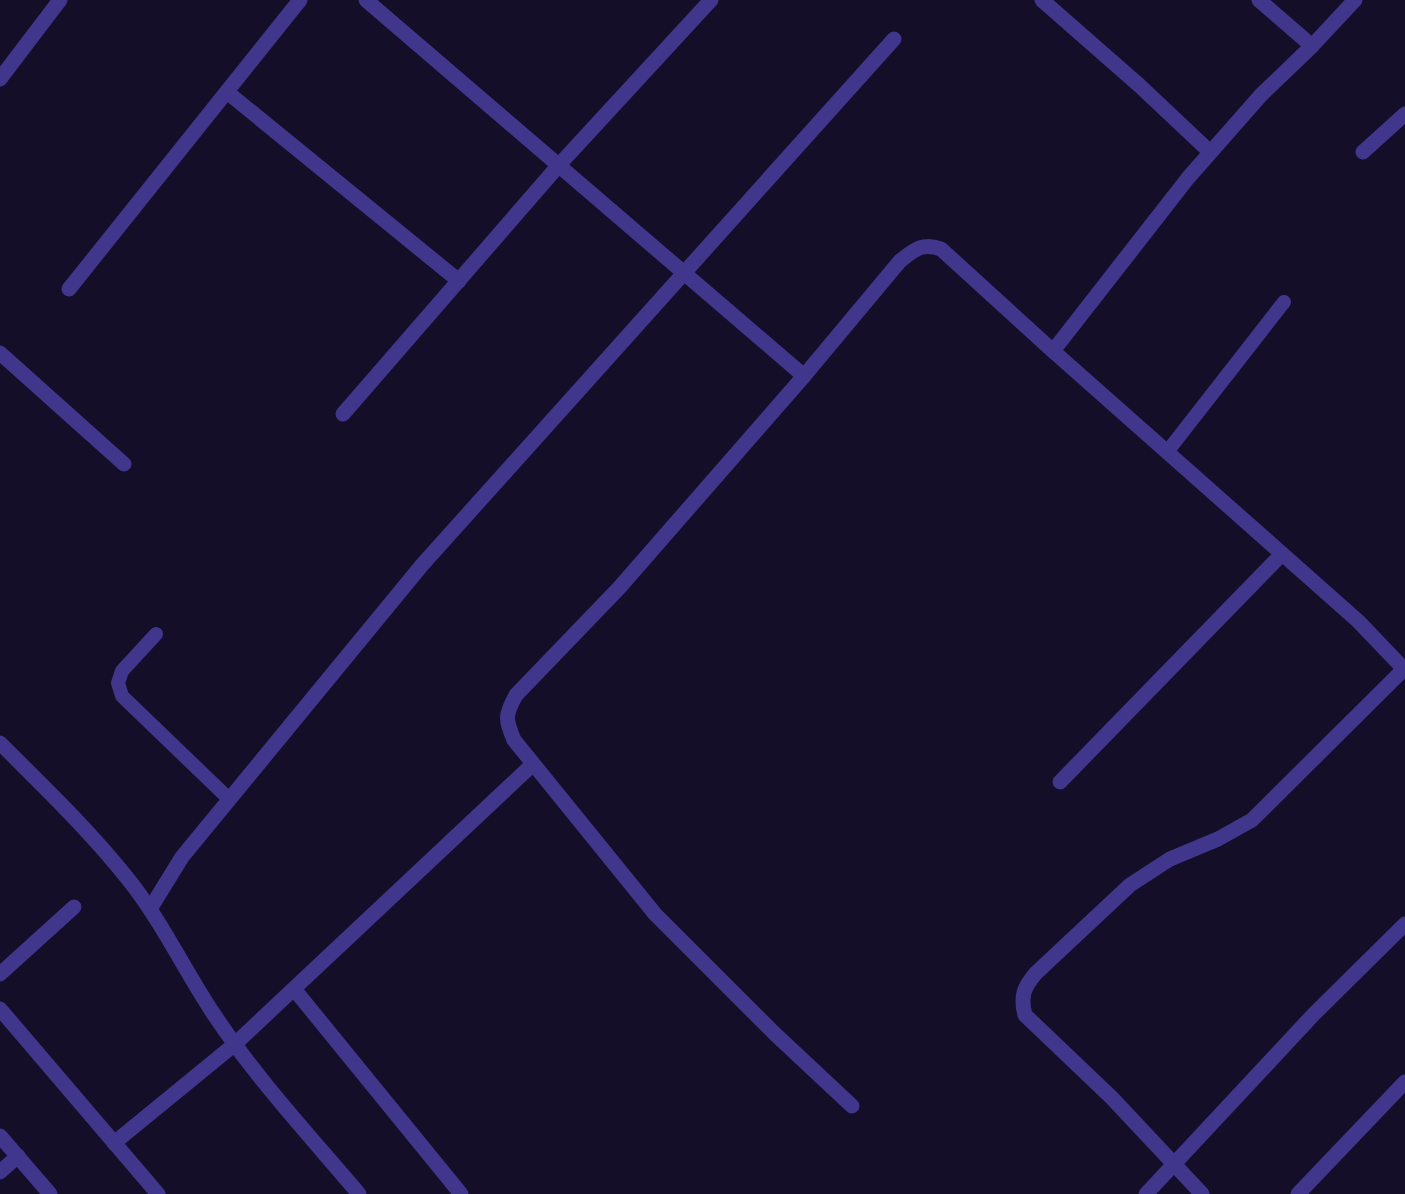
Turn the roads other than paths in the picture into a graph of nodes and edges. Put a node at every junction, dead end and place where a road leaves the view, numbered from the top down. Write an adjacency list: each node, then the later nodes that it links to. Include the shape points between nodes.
1 (60, 0): 10 (street)
2 (300, 0): 11 (street)
3 (366, 0): 15 (street)
4 (711, 0): 15 (street)
5 (1042, 0): 13 (street)
6 (1259, 0): 9 (street)
7 (1356, 0): 9 (street)
8 (894, 39): 16 (street)
9 (1312, 46): 13 (street)
10 (0, 79)
11 (227, 92): 17 (street); 18 (street)
12 (1405, 114): 14 (street)
13 (1210, 152): 20 (street)
14 (1363, 152)
15 (559, 165): 16 (street); 17 (street)
16 (684, 273): 22 (street); 32 (street, via 422,565)
17 (459, 281): 23 (street)
18 (69, 289)
19 (1284, 302): 24 (lane)
20 (1053, 351): 22 (street, via 941,249 918,246 900,261); 24 (street)
21 (0, 353): 25 (street)
22 (804, 376): 30 (street, via 619,588 516,695 506,713 507,726)
23 (343, 414)
24 (1167, 452): 26 (street)
25 (124, 465)
26 (1282, 554): 28 (street); 31 (street)
27 (156, 634): 32 (lane, via 122,671 118,683 122,696)
28 (1405, 669): 45 (street, via 1252,820 1170,859 1130,885 1024,987 1025,1015 1112,1098)
29 (0, 743): 34 (street, via 99,843)
30 (533, 764): 37 (street); 41 (street, via 655,914)
31 (1060, 782)
32 (229, 799): 34 (street, via 182,857)
33 (74, 907): 36 (street)
34 (150, 909): 39 (street)
35 (1405, 924): 45 (street)
36 (0, 974)
37 (294, 988): 39 (street); 50 (street)
38 (0, 1009): 43 (street)
39 (235, 1044): 43 (street); 49 (street)
40 (1405, 1082): 53 (street)
41 (852, 1106)
42 (0, 1136): 44 (street)
43 (114, 1143): 48 (street)
44 (18, 1156): 46 (street); 47 (street)
45 (1173, 1164): 51 (street); 52 (street)
46 (0, 1172)
47 (50, 1194)
48 (158, 1194)
49 (359, 1194)
50 (461, 1194)
51 (1146, 1194)
52 (1202, 1194)
53 (1298, 1194)

